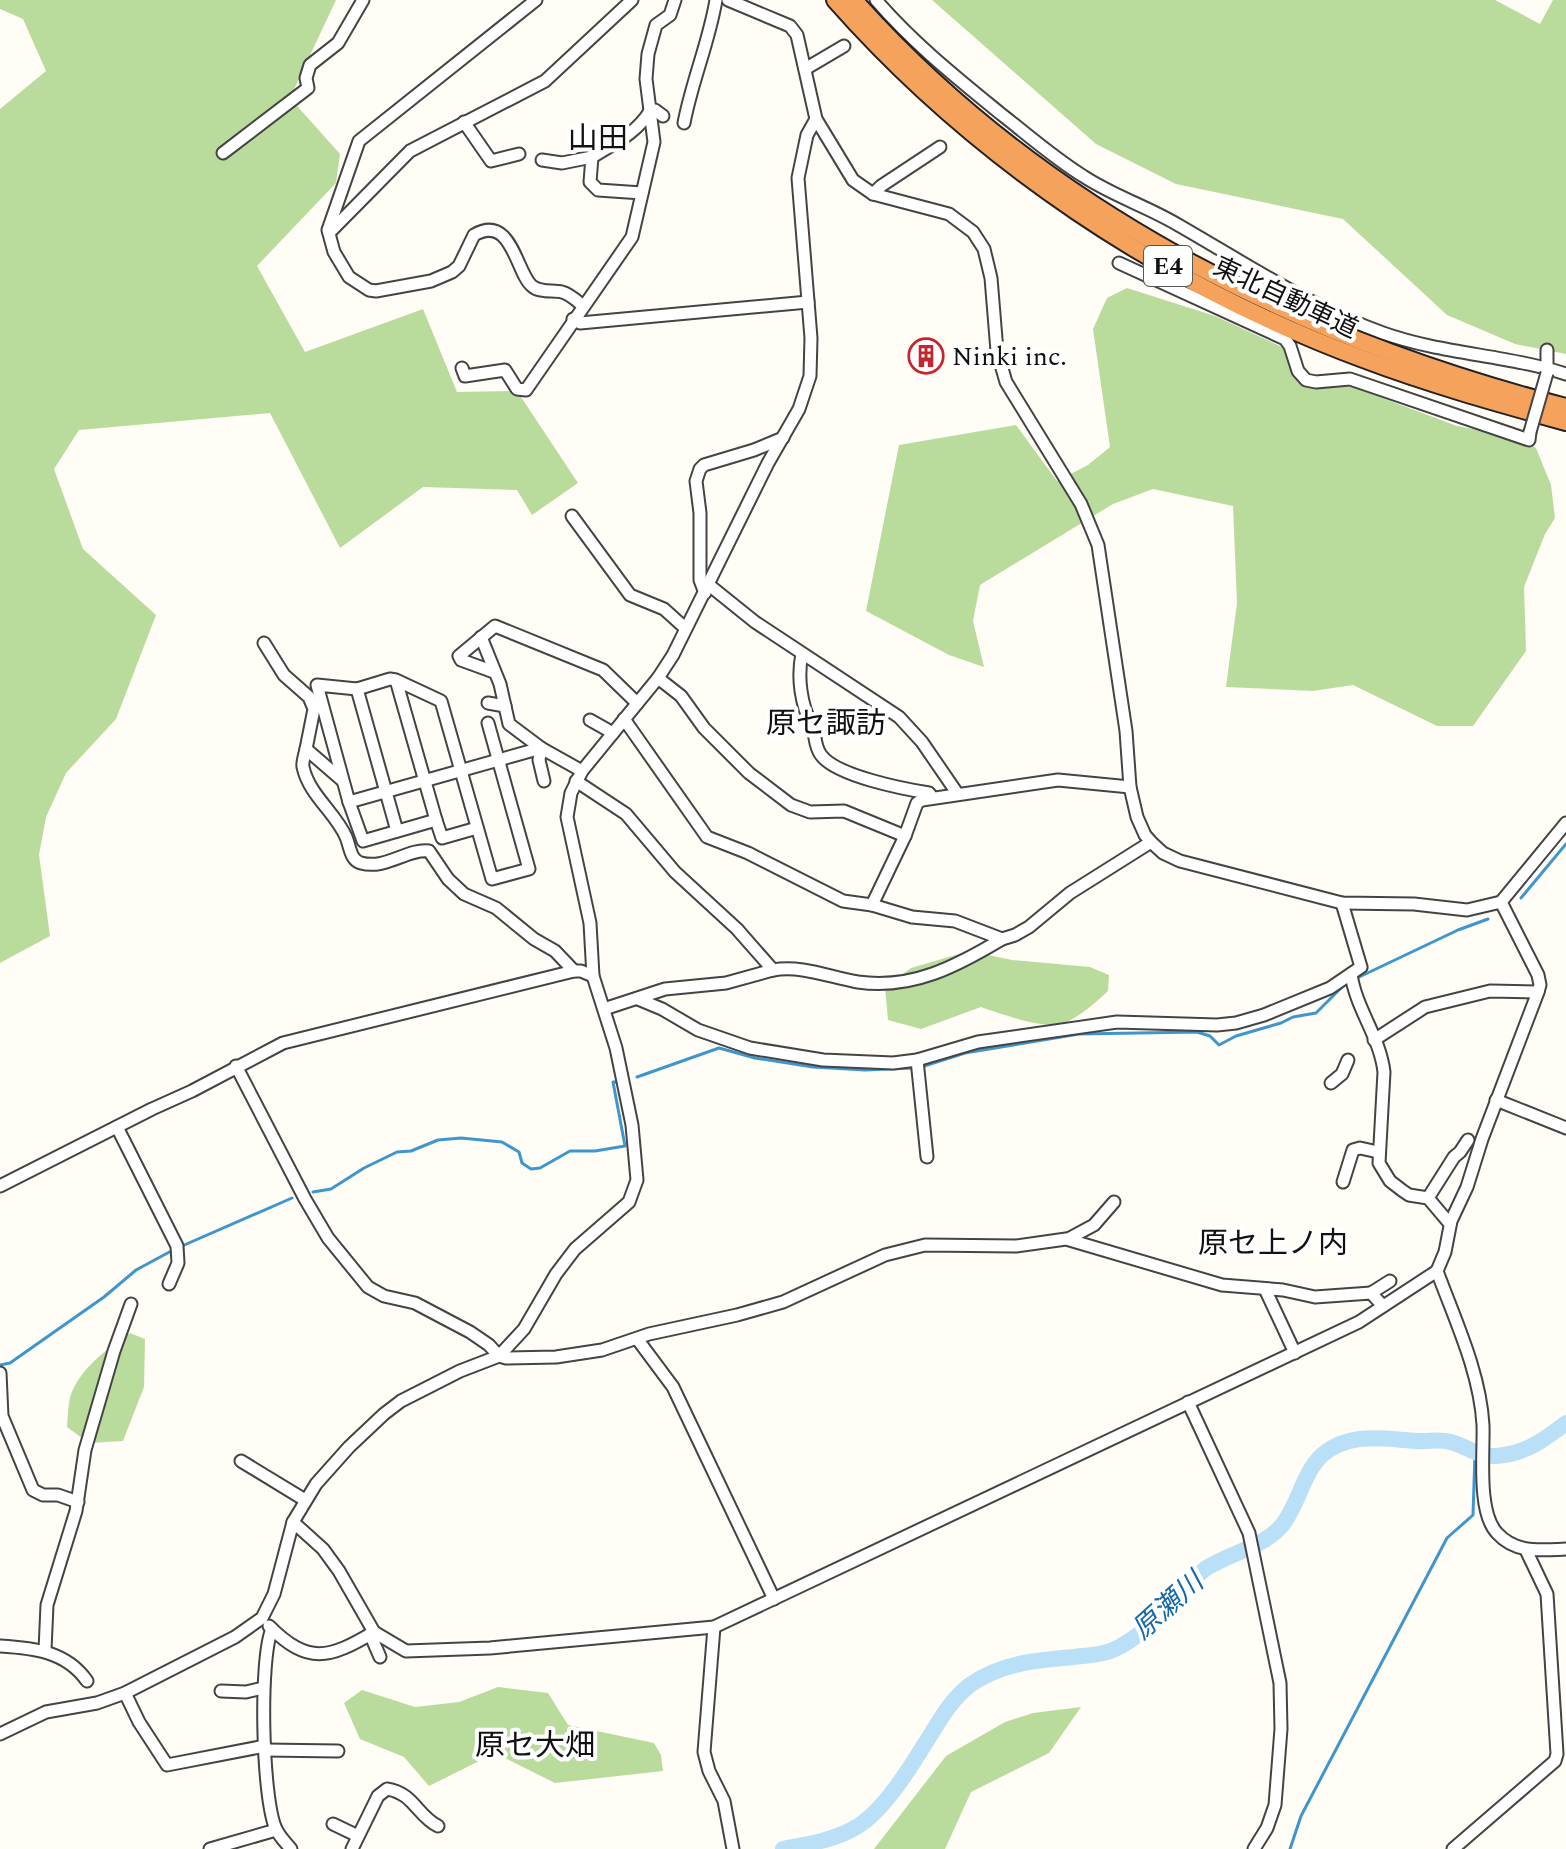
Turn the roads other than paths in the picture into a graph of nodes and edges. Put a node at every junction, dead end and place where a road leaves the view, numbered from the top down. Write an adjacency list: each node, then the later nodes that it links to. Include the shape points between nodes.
1 (363, 0): 20 (street, via 338,43 310,65 308,88)
2 (536, 0): 26 (street, via 359,141)
3 (632, 0): 15 (street, via 545,81)
4 (675, 0): 12 (street, via 670,15 656,25 648,54)
5 (716, 0): 16 (street)
6 (728, 0): 11 (street, via 790,26)
7 (835, 0): 36 (highway, 東北自動車道 / E4, via 907,78 994,152 1174,269 1361,358)
8 (854, 0): 35 (highway, 東北自動車道 / E4, via 916,67 1024,157 1179,256 1366,345 1491,388)
9 (876, 0): 33 (street, via 927,52 1085,178 1360,324 1422,344)
10 (844, 46): 11 (street)
11 (805, 69): 14 (street)
12 (650, 111): 13 (street); 17 (street); 24 (street, via 654,142)
13 (663, 116)
14 (816, 119): 25 (street, via 853,180); 28 (street, via 798,178)
15 (464, 122): 21 (street, via 491,161); 26 (street, via 410,151)
16 (684, 123)
17 (630, 133): 19 (street); 22 (street)
18 (940, 147): 25 (street)
19 (622, 148)
20 (223, 153)
21 (519, 154)
22 (592, 157): 23 (street, via 562,163); 24 (street, via 592,186)
23 (542, 160)
24 (642, 193): 29 (street, via 632,237)
25 (873, 194): 63 (street, via 949,214 973,232 984,249 1006,382 1081,504 1098,545)
26 (329, 233): 29 (street, via 349,277 369,290 385,291 452,272 474,235 488,231 511,244 532,286 563,292)
27 (1119, 263): 33 (street, bridge, via 1285,339 1306,380 1350,379 1529,440)
28 (808, 302): 30 (street, via 580,323); 37 (street, via 810,376)
29 (583, 306): 30 (street)
30 (573, 319): 32 (street, via 526,390 517,389 505,370 465,376)
31 (1547, 350): 33 (street)
32 (462, 368)
33 (1548, 371): 34 (street)
34 (1566, 374)
35 (1566, 407)
36 (1566, 422)
37 (783, 438): 39 (street); 39 (street, via 700,469 700,580)
38 (572, 516): 40 (street, via 630,595 664,609)
39 (707, 589): 40 (street); 43 (street)
40 (685, 628): 45 (street)
41 (481, 637): 44 (street); 44 (street, via 459,656); 49 (street, via 495,626 508,629 603,670)
42 (264, 643): 56 (street, via 314,709)
43 (802, 654): 65 (street, via 899,717); 66 (street, via 805,715 822,756 849,772)
44 (494, 672): 50 (street)
45 (658, 678): 49 (street); 72 (street, via 681,696 738,763 791,805 810,812 844,811)
46 (396, 680): 47 (street); 58 (street, via 441,701); 61 (street)
47 (357, 689): 60 (street, via 317,685); 64 (street)
48 (488, 703): 50 (street)
49 (637, 703): 51 (street)
50 (505, 706): 55 (street, via 509,724)
51 (624, 719): 54 (street); 76 (street, via 707,837 843,901)
52 (590, 720): 54 (street)
53 (488, 723): 57 (street)
54 (613, 733): 59 (street)
55 (541, 748): 57 (street); 59 (street); 62 (street)
56 (306, 749): 60 (street); 79 (street, via 305,772 355,860 393,862 429,851 464,894 496,908)
57 (499, 760): 58 (street); 70 (street, via 529,869 492,879)
58 (462, 770): 61 (street); 70 (street)
59 (579, 776): 78 (street, via 626,814 675,872); 81 (street, via 569,804 568,829 589,913)
60 (342, 780): 67 (street)
61 (424, 780): 64 (street); 68 (street)
62 (544, 781)
63 (1130, 787): 65 (street, via 1069,779); 73 (street, via 1137,817)
64 (386, 791): 67 (street); 71 (street)
65 (957, 793): 66 (street)
66 (932, 797): 72 (street, via 917,803)
67 (349, 802): 71 (street, via 363,841)
68 (436, 820): 70 (street, via 442,838); 71 (street)
69 (1566, 823): 74 (street)
70 (477, 828)
71 (397, 831)
72 (905, 836): 76 (street)
73 (1151, 842): 75 (street, via 1180,861); 77 (street, via 1070,893 1022,931)
74 (1501, 902): 75 (street, via 1467,910); 82 (street, via 1538,975)
75 (1342, 903): 80 (street, via 1361,967)
76 (872, 905): 77 (street, via 912,917 955,921)
77 (1002, 939): 78 (street, via 947,969 899,983)
78 (773, 970): 83 (street, via 726,983 665,989)
79 (574, 971): 81 (street); 88 (street, via 283,1043)
80 (1351, 974): 85 (street, via 1353,992); 87 (street, via 1330,988 1236,1023 1117,1022 978,1042)
81 (593, 976): 84 (street)
82 (1538, 992): 85 (street, via 1490,991 1425,1007); 90 (street)
83 (638, 999): 84 (street); 87 (street, via 698,1030 750,1048 859,1064)
84 (604, 1009): 113 (street, via 629,1103 637,1162 634,1193 623,1210 569,1257 524,1329)
85 (1374, 1040): 94 (street, via 1384,1072)
86 (1348, 1060): 89 (street)
87 (918, 1065): 96 (street)
88 (236, 1066): 91 (street); 113 (street, via 328,1238 368,1287 415,1303 470,1332)
89 (1331, 1083)
90 (1496, 1100): 92 (street); 97 (street)
91 (117, 1127): 99 (street); 106 (street, via 178,1250)
92 (1566, 1128)
93 (1468, 1140): 95 (street)
94 (1378, 1152): 98 (street, via 1353,1150); 100 (street, via 1390,1181 1409,1195)
95 (1460, 1152): 97 (street); 100 (street)
96 (927, 1157)
97 (1475, 1159): 102 (street)
98 (1343, 1182)
99 (0, 1186)
100 (1428, 1198): 102 (street)
101 (1114, 1202): 103 (street, via 1094,1225)
102 (1450, 1224): 104 (street)
103 (1068, 1240): 107 (street, via 1222,1285); 111 (street, via 1016,1246 911,1246 783,1302)
104 (1437, 1271): 110 (street); 121 (street, via 1480,1401 1488,1518 1511,1545)
105 (1390, 1281): 108 (street)
106 (169, 1284)
107 (1265, 1289): 108 (street, via 1315,1297); 112 (street)
108 (1371, 1293): 110 (street)
109 (131, 1304): 118 (street, via 85,1450)
110 (1383, 1306): 112 (street)
111 (638, 1340): 113 (street, via 556,1357); 122 (street, via 673,1387)
112 (1295, 1353): 115 (street)
113 (499, 1356): 117 (street, via 392,1407 349,1447)
114 (0, 1373): 118 (street, via 2,1416 33,1490)
115 (1188, 1402): 122 (street); 145 (street, via 1249,1533 1280,1683 1275,1805)
116 (241, 1461): 117 (street)
117 (305, 1500): 119 (street)
118 (78, 1502): 128 (street, via 47,1605)
119 (293, 1522): 123 (street, via 274,1594); 126 (street, via 339,1571)
120 (1566, 1549): 121 (street)
121 (1526, 1550): 146 (street, via 1547,1594 1557,1754)
122 (774, 1599): 124 (street)
123 (262, 1618): 125 (street); 133 (street)
124 (714, 1627): 126 (street, via 414,1653); 141 (street, via 704,1752 724,1801)
125 (272, 1629): 126 (street, via 299,1650 327,1655); 131 (street)
126 (372, 1633): 129 (street)
127 (0, 1646): 128 (street)
128 (45, 1650): 130 (street)
129 (380, 1657)
130 (87, 1681)
131 (263, 1688): 132 (street); 135 (street)
132 (221, 1691)
133 (125, 1693): 134 (street); 135 (street, via 167,1765)
134 (1, 1729)
135 (265, 1748): 136 (street); 139 (street)
136 (338, 1751)
137 (333, 1824): 140 (street)
138 (438, 1826): 140 (street, via 415,1802 387,1789 381,1791)
139 (276, 1830): 142 (street); 143 (street)
140 (358, 1836): 144 (street)
141 (733, 1846)
142 (210, 1849)
143 (291, 1849)
144 (352, 1849)
145 (1254, 1849)
146 (1453, 1849)

